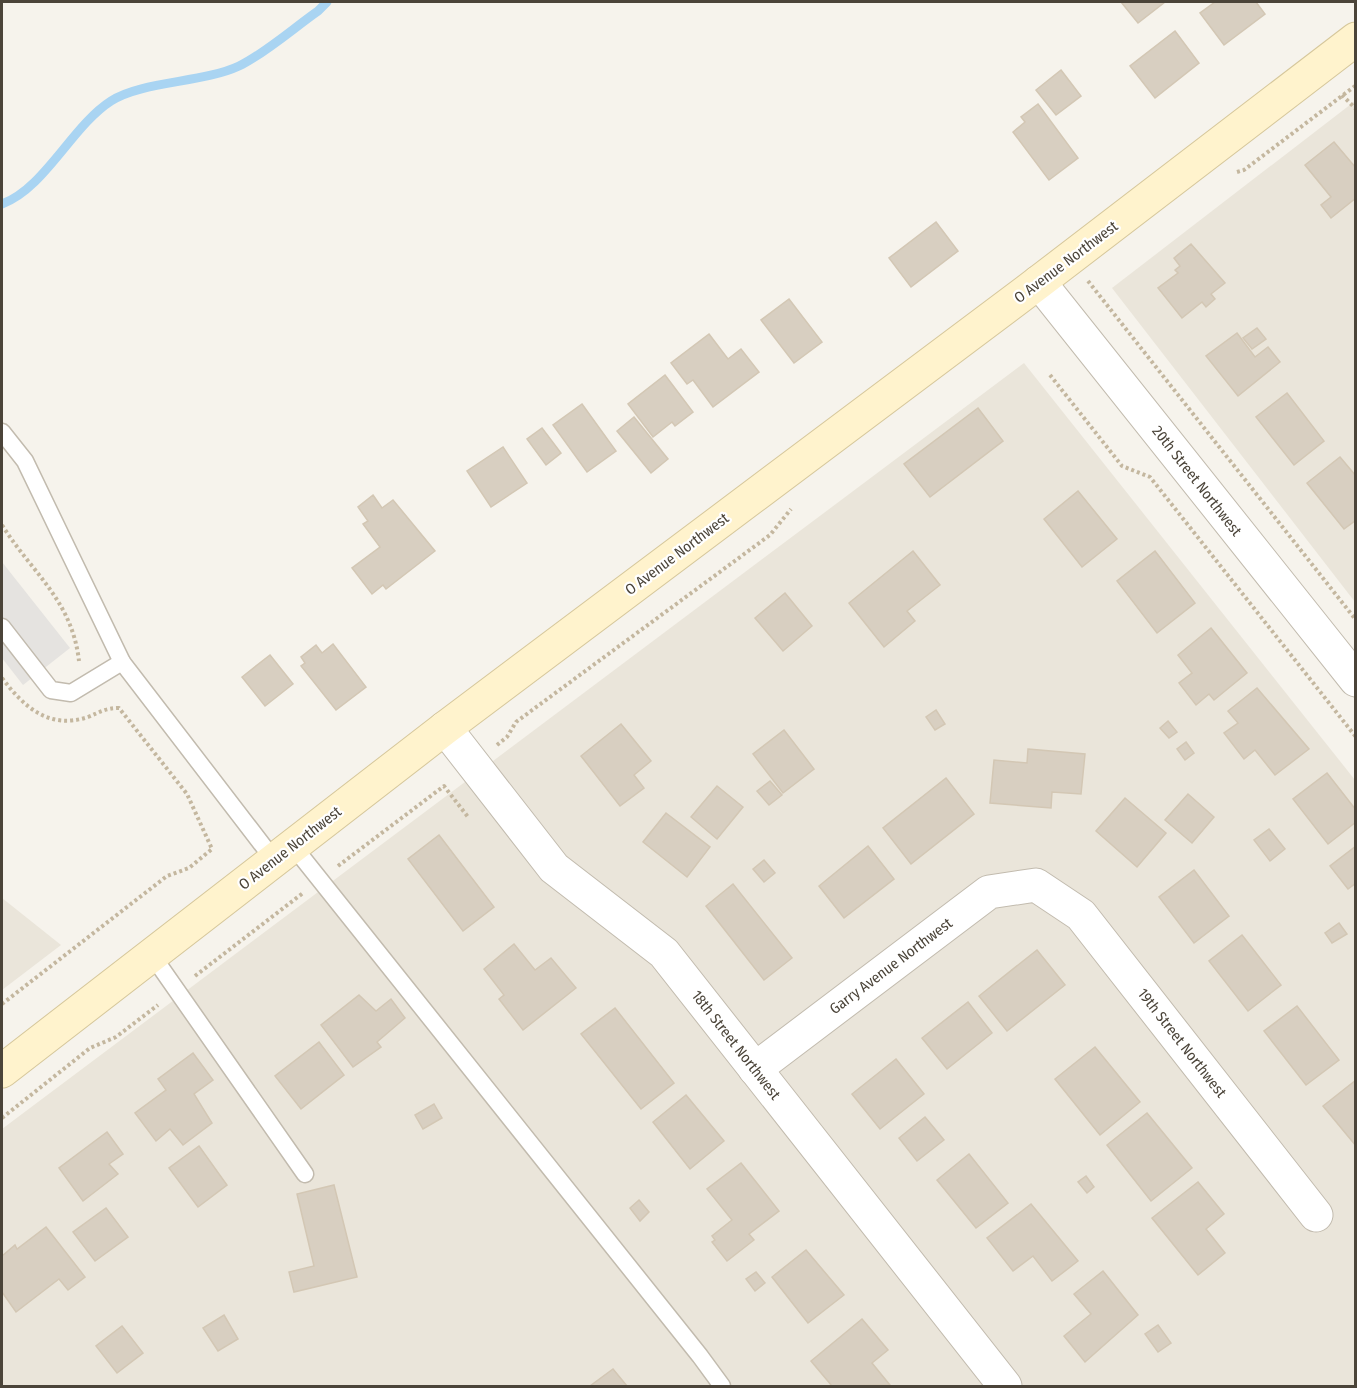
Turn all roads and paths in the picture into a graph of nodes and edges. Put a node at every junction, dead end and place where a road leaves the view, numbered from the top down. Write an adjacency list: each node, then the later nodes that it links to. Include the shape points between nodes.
1 (1354, 44): 5 (street, O Avenue Northwest)
2 (1342, 95): 3 (path)
3 (1356, 109)
4 (1082, 274): 10 (path)
5 (1040, 282): 15 (street, 20th Street Northwest); 16 (street, O Avenue Northwest)
6 (1050, 375): 17 (path, via 1122,466 1150,477)
7 (2, 432): 12 (lane, via 25,461)
8 (795, 504): 18 (path, via 770,535 516,722 507,737)
9 (2, 525): 14 (path, via 70,620 79,663)
10 (1356, 620)
11 (2, 627): 14 (lane, via 51,690 71,693)
12 (122, 662): 14 (lane); 20 (lane)
13 (2, 678): 25 (path, via 31,711 50,719 71,720 119,708 187,794 212,849 189,868 167,876)
14 (97, 678)
15 (1356, 680)
16 (445, 728): 20 (street, O Avenue Northwest); 26 (street, 18th Street Northwest, via 554,868 664,953)
17 (1356, 738)
18 (489, 751)
19 (468, 816): 21 (path, via 444,786)
20 (284, 853): 21 (lane); 23 (street, O Avenue Northwest)
21 (320, 880): 24 (path); 31 (lane)
22 (1036, 885): 26 (street, Garry Avenue Northwest, via 989,892); 30 (street, 19th Street Northwest, via 1081,915)
23 (152, 955): 24 (lane); 27 (street, O Avenue Northwest)
24 (177, 990): 28 (path, via 116,1037 90,1048); 29 (lane)
25 (2, 1004)
26 (755, 1069): 32 (street, 18th Street Northwest)
27 (2, 1071)
28 (2, 1118)
29 (305, 1174)
30 (1316, 1215)
31 (722, 1386)
32 (1005, 1386)

